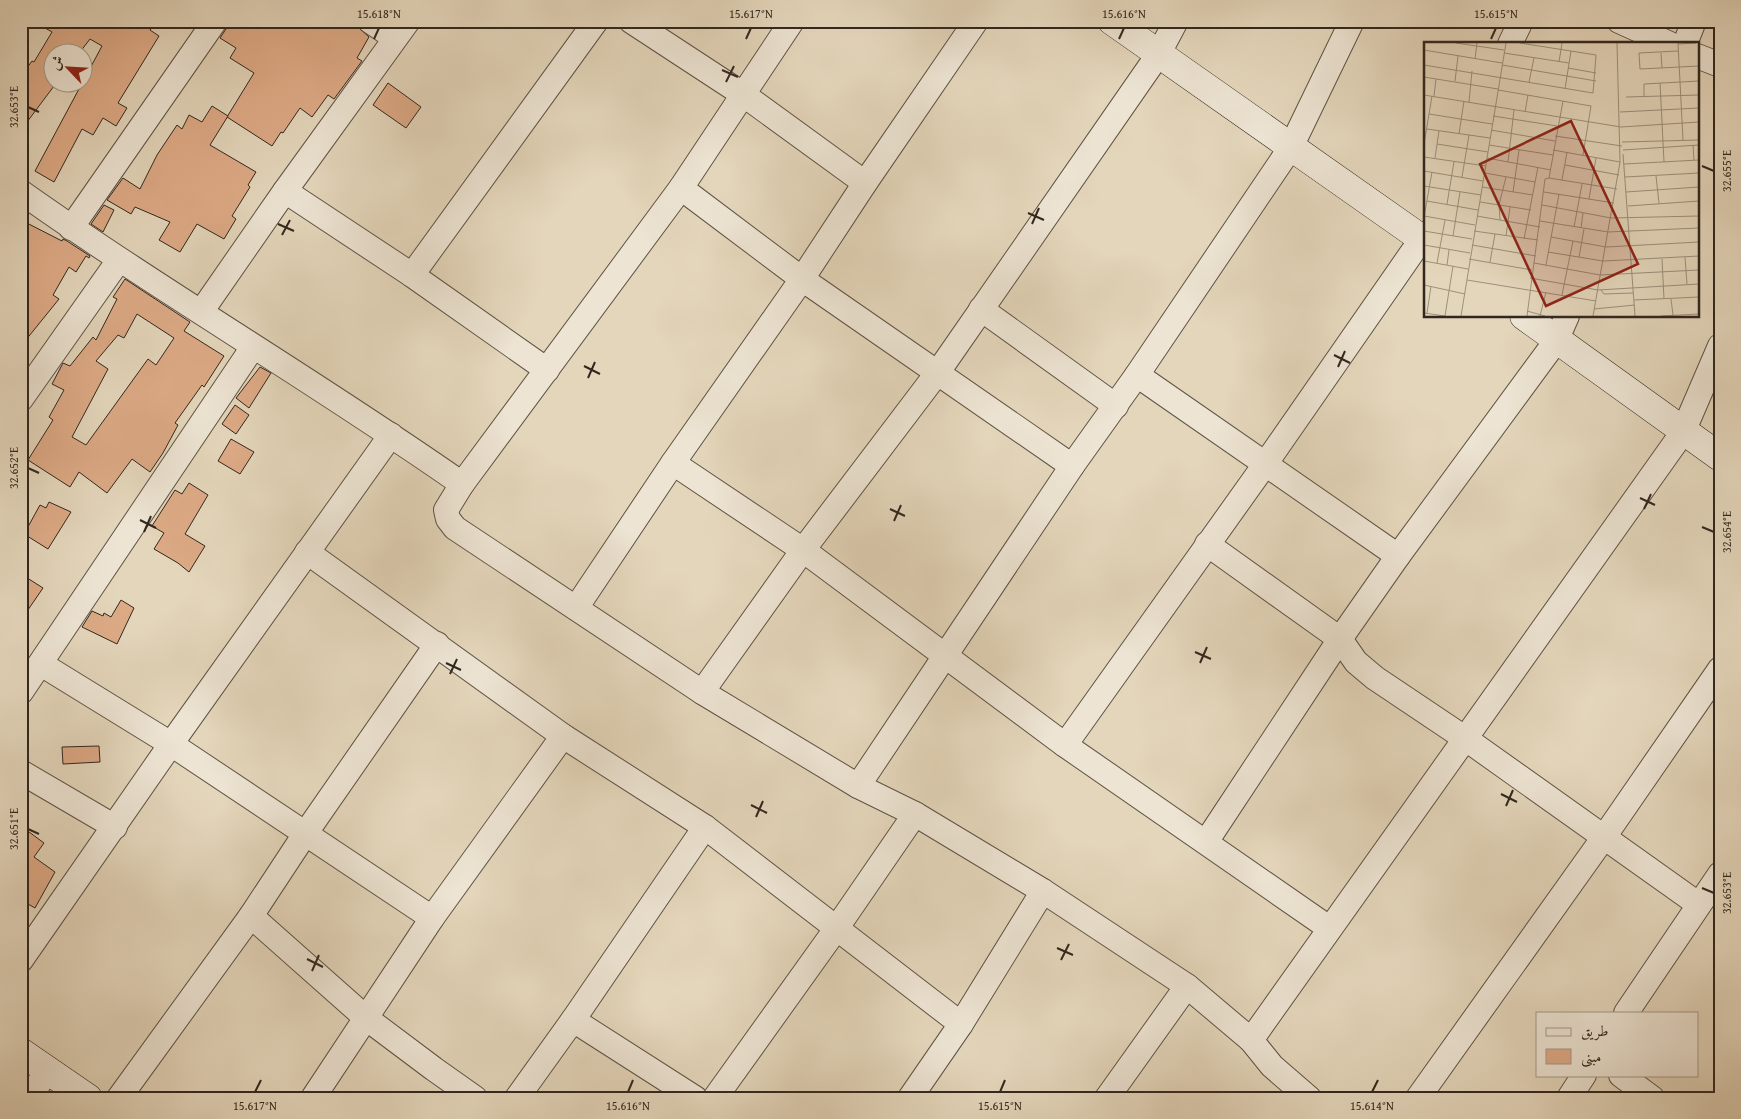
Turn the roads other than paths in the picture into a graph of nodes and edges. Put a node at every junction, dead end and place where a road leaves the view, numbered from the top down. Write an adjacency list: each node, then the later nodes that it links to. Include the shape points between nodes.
1 (214, 21): 26 (street)
2 (370, 21): 13 (street)
3 (596, 21): 29 (street)
4 (631, 21): 20 (street)
5 (792, 21): 20 (street)
6 (976, 21): 22 (street)
7 (1112, 21): 17 (street)
8 (1176, 21): 17 (street)
9 (1352, 21): 21 (street)
10 (1520, 21): 14 (street)
11 (1619, 21): 15 (street)
12 (1694, 21): 16 (street)
13 (402, 30): 24 (street)
14 (1511, 42)
15 (1666, 42)
16 (1686, 42)
17 (1158, 55): 21 (street); 31 (street)
18 (1698, 56): 19 (street)
19 (1720, 65)
20 (744, 94): 22 (street); 23 (street)
21 (1291, 147): 27 (street); 40 (street)
22 (864, 183): 30 (street)
23 (681, 188): 30 (street); 38 (street)
24 (285, 191): 29 (street); 32 (street)
25 (21, 192): 26 (street)
26 (71, 228): 28 (street)
27 (1424, 238): 47 (street)
28 (119, 260): 32 (street); 41 (street)
29 (412, 275): 38 (street)
30 (802, 279): 39 (street); 46 (street)
31 (981, 309): 39 (street); 42 (street)
32 (201, 312): 37 (street)
33 (1527, 318): 35 (street)
34 (1566, 318): 35 (street)
35 (1556, 341): 43 (street); 53 (street)
36 (1720, 346): 43 (street)
37 (253, 347): 44 (street); 58 (street)
38 (547, 370): 49 (street)
39 (938, 372): 48 (street); 51 (street)
40 (1137, 375): 42 (street); 47 (street)
41 (21, 399)
42 (1116, 406): 48 (street)
43 (1683, 432): 45 (street); 63 (street)
44 (391, 435): 49 (street); 52 (street)
45 (1720, 457)
46 (673, 463): 51 (street); 54 (street)
47 (1266, 463): 50 (street); 53 (street)
48 (1072, 466): 57 (street)
49 (462, 484): 54 (street, via 446,510 455,528)
50 (1207, 544): 55 (street); 65 (street)
51 (804, 550): 57 (street); 61 (street)
52 (307, 552): 56 (street); 64 (street)
53 (1398, 556): 55 (street)
54 (576, 608): 61 (street)
55 (1340, 639): 63 (street, via 1356,662 1375,678); 73 (street)
56 (437, 644): 62 (street); 71 (street)
57 (946, 656): 65 (street); 67 (street)
58 (41, 664): 60 (street); 64 (street)
59 (1720, 668): 72 (street)
60 (21, 692)
61 (702, 692): 67 (street)
62 (563, 736): 70 (street); 78 (street)
63 (1466, 739): 72 (street); 79 (street)
64 (171, 744): 69 (street); 71 (street)
65 (1065, 745): 73 (street)
66 (21, 772): 69 (street)
67 (858, 786): 68 (street)
68 (915, 814): 75 (street); 80 (street)
69 (115, 827): 81 (street)
70 (705, 827): 80 (street); 85 (street)
71 (305, 834): 77 (street); 78 (street)
72 (1604, 837): 76 (street); 103 (street)
73 (1206, 842): 79 (street)
74 (1720, 874): 76 (street)
75 (1043, 891): 82 (street); 86 (street)
76 (1698, 904): 83 (street)
77 (251, 916): 84 (street); 95 (street)
78 (432, 918): 84 (street)
79 (1329, 928): 87 (street)
80 (836, 929): 86 (street); 100 (street)
81 (21, 960)
82 (1187, 986): 87 (street); 102 (street)
83 (1627, 1012)
84 (366, 1018): 96 (street); 97 (street)
85 (573, 1020): 98 (street); 99 (street)
86 (961, 1024): 101 (street)
87 (1251, 1040): 92 (street, via 1272,1066)
88 (21, 1052): 89 (street)
89 (47, 1070): 93 (street); 94 (street)
90 (1583, 1076): 104 (street)
91 (1622, 1076): 105 (street)
92 (1305, 1097)
93 (30, 1098)
94 (88, 1098)
95 (119, 1098)
96 (313, 1098)
97 (475, 1098)
98 (517, 1098)
99 (695, 1098)
100 (715, 1098)
101 (910, 1098)
102 (1107, 1098)
103 (1418, 1098)
104 (1569, 1098)
105 (1652, 1098)

